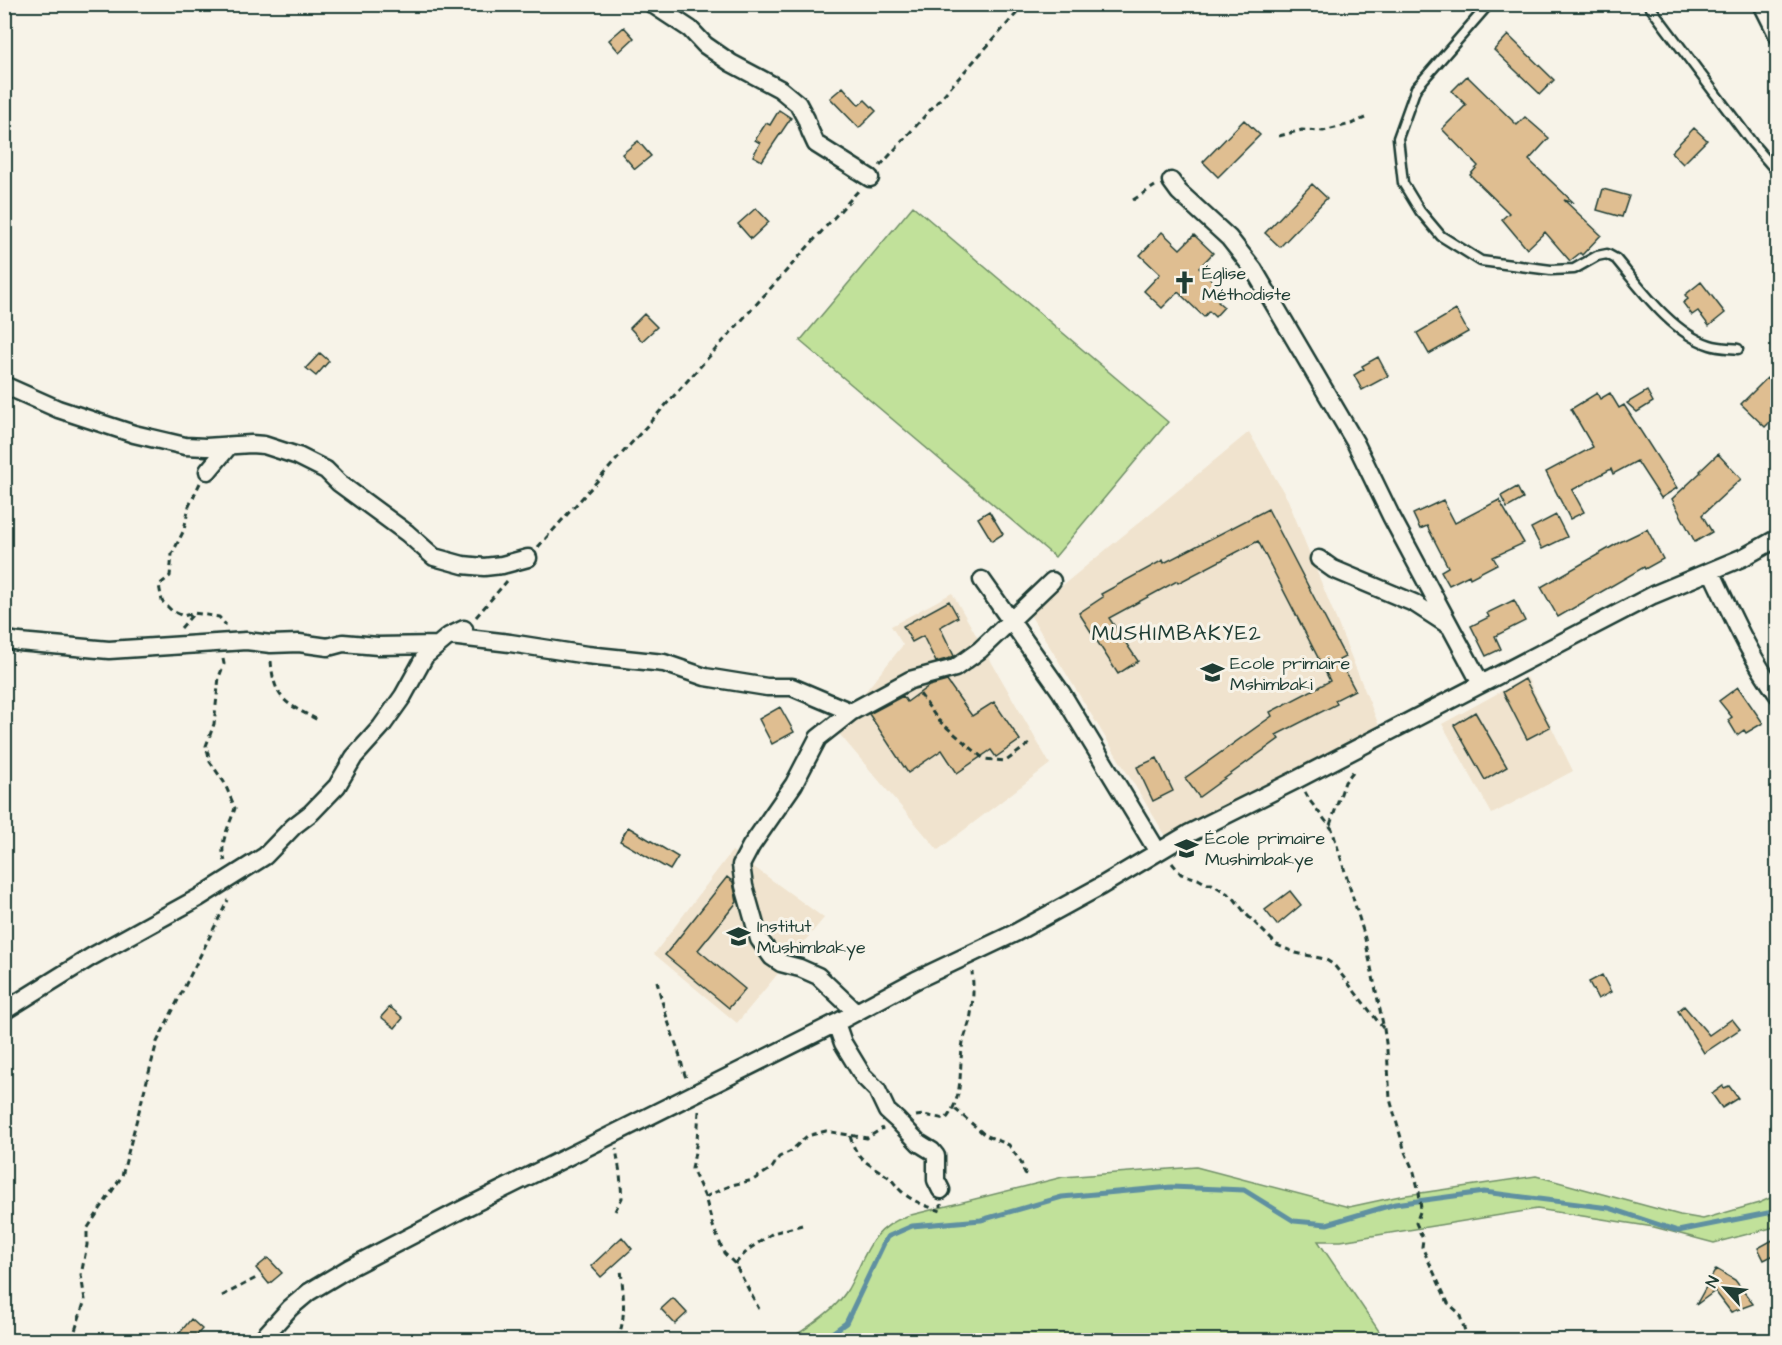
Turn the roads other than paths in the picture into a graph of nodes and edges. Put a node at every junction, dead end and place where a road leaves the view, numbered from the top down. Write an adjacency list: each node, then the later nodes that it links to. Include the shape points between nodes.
1 (652, 4): 7 (street, via 731,63 780,89 798,104 816,144)
2 (1489, 4): 9 (lane, via 1416,88 1408,107 1398,138 1403,183 1420,211 1441,236 1481,261 1574,269 1607,254 1687,334 1710,345)
3 (1648, 4): 6 (lane)
4 (1769, 10): 5 (street)
5 (1778, 36)
6 (1778, 173)
7 (870, 178)
8 (1171, 181): 20 (street, via 1229,238 1254,270 1355,442)
9 (1738, 349)
10 (4, 385): 11 (street, via 58,409 134,434 185,446)
11 (229, 447): 12 (street); 14 (street, via 264,445 326,470 434,557 484,567)
12 (208, 471)
13 (1778, 538): 16 (street)
14 (528, 558)
15 (1319, 559): 20 (street, via 1333,569 1413,603)
16 (1711, 571): 23 (street, via 1653,595); 24 (street, via 1747,645)
17 (982, 580): 19 (street)
18 (1052, 581): 19 (street)
19 (1010, 620): 25 (street, via 955,668 910,680); 26 (street, via 1061,692)
20 (1451, 627): 23 (street)
21 (450, 637): 22 (street, via 378,646 246,641 109,650); 25 (street, via 664,663 705,677 792,687); 27 (street, via 425,657 403,696 354,757 337,786 265,856)
22 (4, 639)
23 (1481, 684): 26 (street)
24 (1778, 695)
25 (851, 712): 28 (street, via 818,738 794,784 741,866 759,939 771,957 818,976)
26 (1160, 851): 28 (street, via 1015,933)
27 (4, 1011)
28 (856, 1012): 29 (street)
29 (836, 1023): 30 (street, via 843,1043 863,1076 877,1090 887,1112 936,1156 936,1180); 31 (street, via 457,1212 326,1282 290,1308)
30 (941, 1190)
31 (261, 1341)

